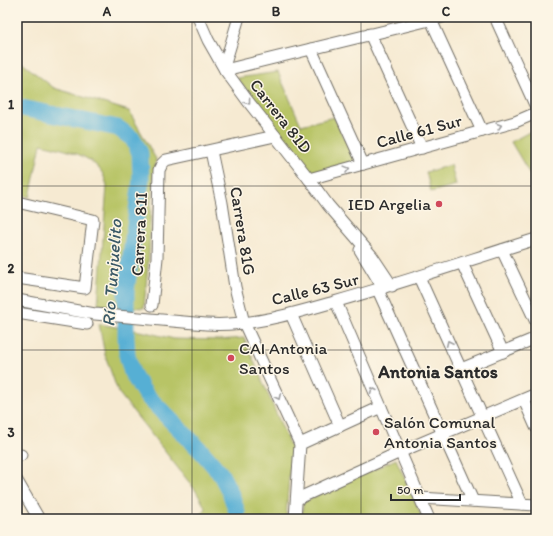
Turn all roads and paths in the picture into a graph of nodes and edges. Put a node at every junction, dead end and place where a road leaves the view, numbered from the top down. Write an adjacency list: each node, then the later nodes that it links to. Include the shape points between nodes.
1 (198, 17): 7 (street, Carrera 81D)
2 (239, 17): 7 (street)
3 (495, 17): 8 (street)
4 (437, 18): 5 (street); 10 (street)
5 (370, 34): 6 (street); 12 (street)
6 (311, 49): 7 (street); 14 (street)
7 (225, 68): 11 (street, Carrera 81D, one-way to 11)
8 (536, 107)
9 (536, 113): 10 (street, Calle 61 Sur, one-way to 9)
10 (482, 131): 12 (street, Calle 61 Sur)
11 (275, 136): 13 (street); 15 (street, Carrera 81D)
12 (422, 148): 14 (street, Calle 61 Sur)
13 (211, 151): 25 (street, Carrera 81I, via 166,160 159,170 157,258); 29 (street, Carrera 81G, via 235,287)
14 (363, 164): 15 (street, Calle 61 Sur, one-way to 14)
15 (309, 179): 22 (street, Carrera 81D, via 347,229 372,256)
16 (17, 204): 21 (street, via 93,220 85,288)
17 (536, 239): 18 (street, Calle 63 Sur)
18 (502, 250): 19 (street, Calle 63 Sur); 28 (street)
19 (462, 263): 20 (street, Calle 63 Sur); 32 (street)
20 (419, 277): 22 (street, Calle 63 Sur); 33 (street, one-way to 20)
21 (17, 278)
22 (384, 288): 24 (street, Calle 63 Sur); 40 (street, Carrera 81D)
23 (17, 300): 29 (street, Calle 63 Sur, via 95,314 218,325)
24 (336, 302): 27 (street, Calle 63 Sur); 36 (street, one-way to 24)
25 (152, 305)
26 (17, 313): 30 (street)
27 (291, 314): 29 (street, Calle 63 Sur); 38 (street)
28 (536, 322)
29 (244, 323): 41 (street, Carrera 81G, one-way to 41)
30 (87, 324)
31 (536, 338): 32 (street)
32 (503, 352): 33 (street)
33 (461, 369): 37 (street)
34 (536, 394): 35 (street)
35 (524, 400): 37 (street); 39 (street)
36 (381, 407): 38 (street); 42 (street)
37 (482, 417): 40 (street); 47 (street)
38 (340, 426): 41 (street)
39 (536, 427)
40 (442, 433): 42 (street); 46 (street, Carrera 81D)
41 (300, 444): 45 (street, Carrera 81G)
42 (400, 452): 44 (street); 45 (street)
43 (17, 481): 49 (street)
44 (420, 498): 46 (street); 51 (street)
45 (296, 499): 50 (street, Carrera 81G)
46 (473, 501): 47 (street)
47 (522, 504): 48 (street)
48 (536, 505)
49 (36, 518)
50 (295, 519)
51 (429, 519)

